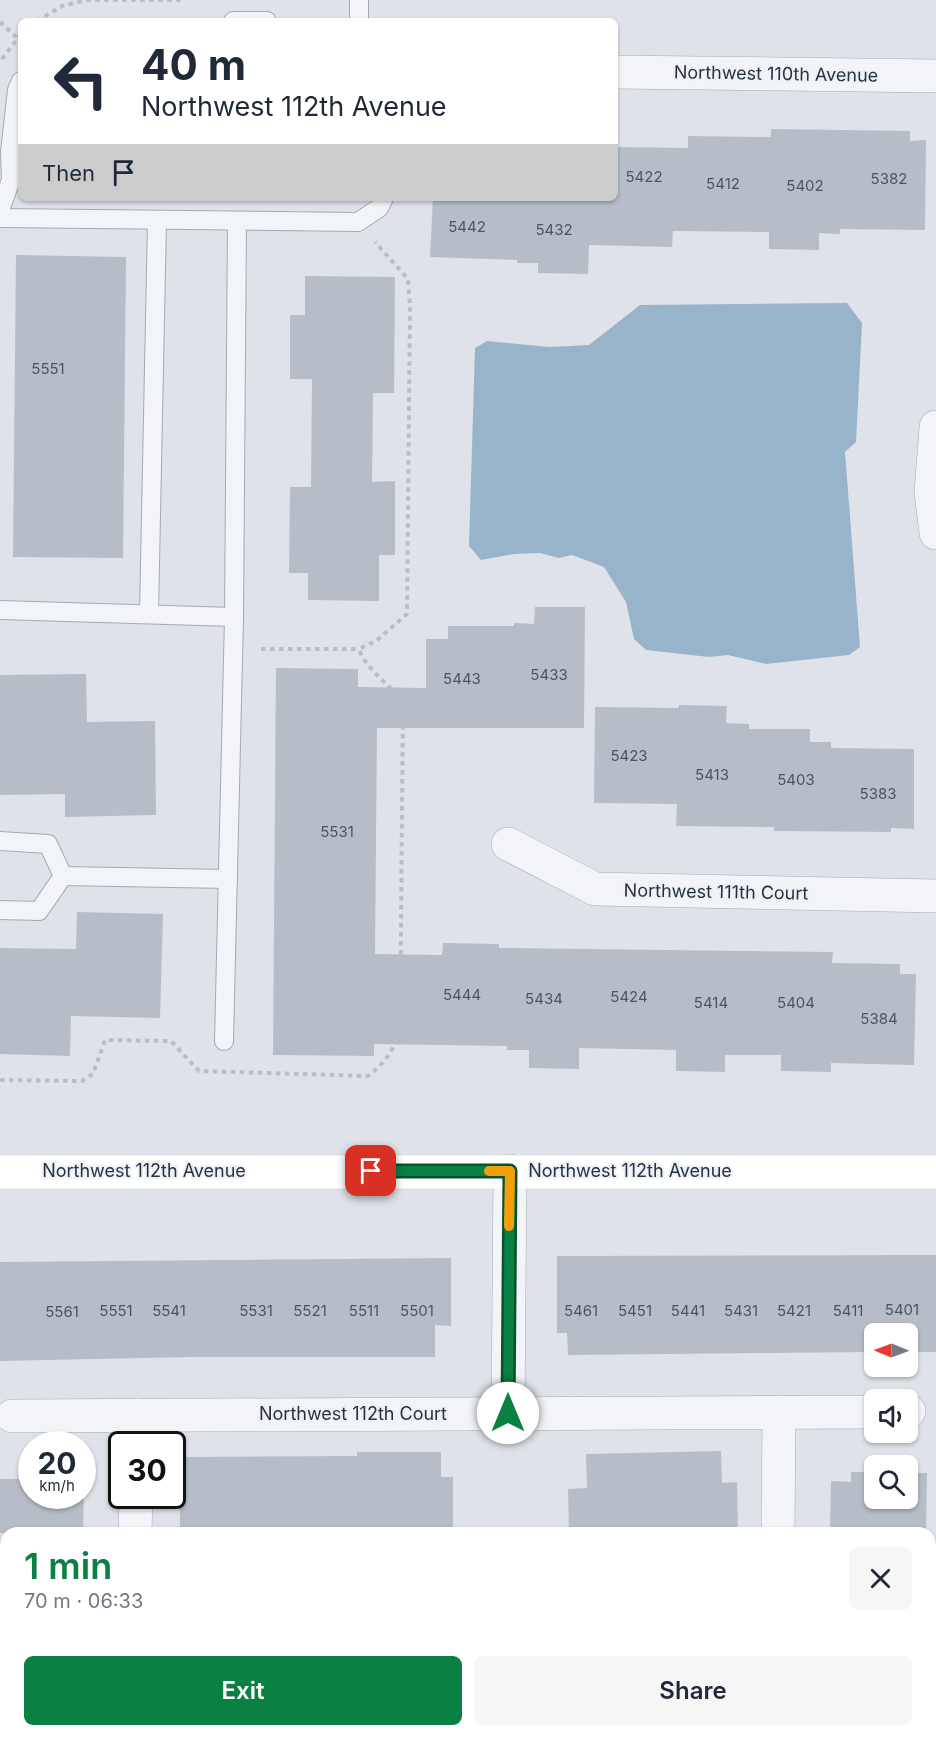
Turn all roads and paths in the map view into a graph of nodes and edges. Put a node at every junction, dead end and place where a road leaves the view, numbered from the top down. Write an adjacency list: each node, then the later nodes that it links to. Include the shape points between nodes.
1 (183, 0): 3 (path, via 86,0 62,6)
2 (359, 0): 4 (lane)
3 (42, 18)
4 (359, 18)
5 (0, 22): 6 (path)
6 (16, 37): 7 (path)
7 (0, 65)
8 (618, 72): 9 (street, Northwest 110th Avenue)
9 (936, 76)
10 (18, 88): 12 (lane, via 11,180)
11 (382, 201): 16 (lane, via 379,208)
12 (0, 210)
13 (0, 218): 14 (lane)
14 (157, 219): 15 (lane); 20 (lane)
15 (237, 221): 16 (lane); 21 (lane)
16 (358, 222): 23 (path, via 408,279 410,306 407,614)
17 (936, 427): 18 (street, via 931,492)
18 (936, 533)
19 (0, 610): 20 (lane)
20 (149, 614): 21 (lane)
21 (234, 617): 22 (lane)
22 (233, 649): 23 (path); 27 (lane)
23 (359, 649): 31 (path, via 362,661 403,702 400,1032 382,1066 368,1076 199,1071 171,1041 105,1040 93,1074 82,1081)
24 (0, 841): 26 (lane, via 48,844)
25 (508, 844): 28 (street, Northwest 111th Court, via 595,889)
26 (63, 876): 27 (lane); 29 (lane, via 39,911)
27 (228, 879): 30 (lane)
28 (936, 896)
29 (0, 910)
30 (224, 1041)
31 (0, 1080)
32 (510, 1171): 33 (street, Northwest 112th Avenue); 34 (street, Northwest 112th Avenue); 37 (street)
33 (0, 1172)
34 (936, 1172)
35 (779, 1412): 36 (street, Northwest 112th Court); 37 (street, Northwest 112th Court); 42 (street)
36 (864, 1412)
37 (508, 1413): 39 (street, Northwest 112th Court)
38 (12, 1416): 39 (street, Northwest 112th Court)
39 (137, 1430)
40 (136, 1509): 41 (street)
41 (135, 1527)
42 (778, 1527)

